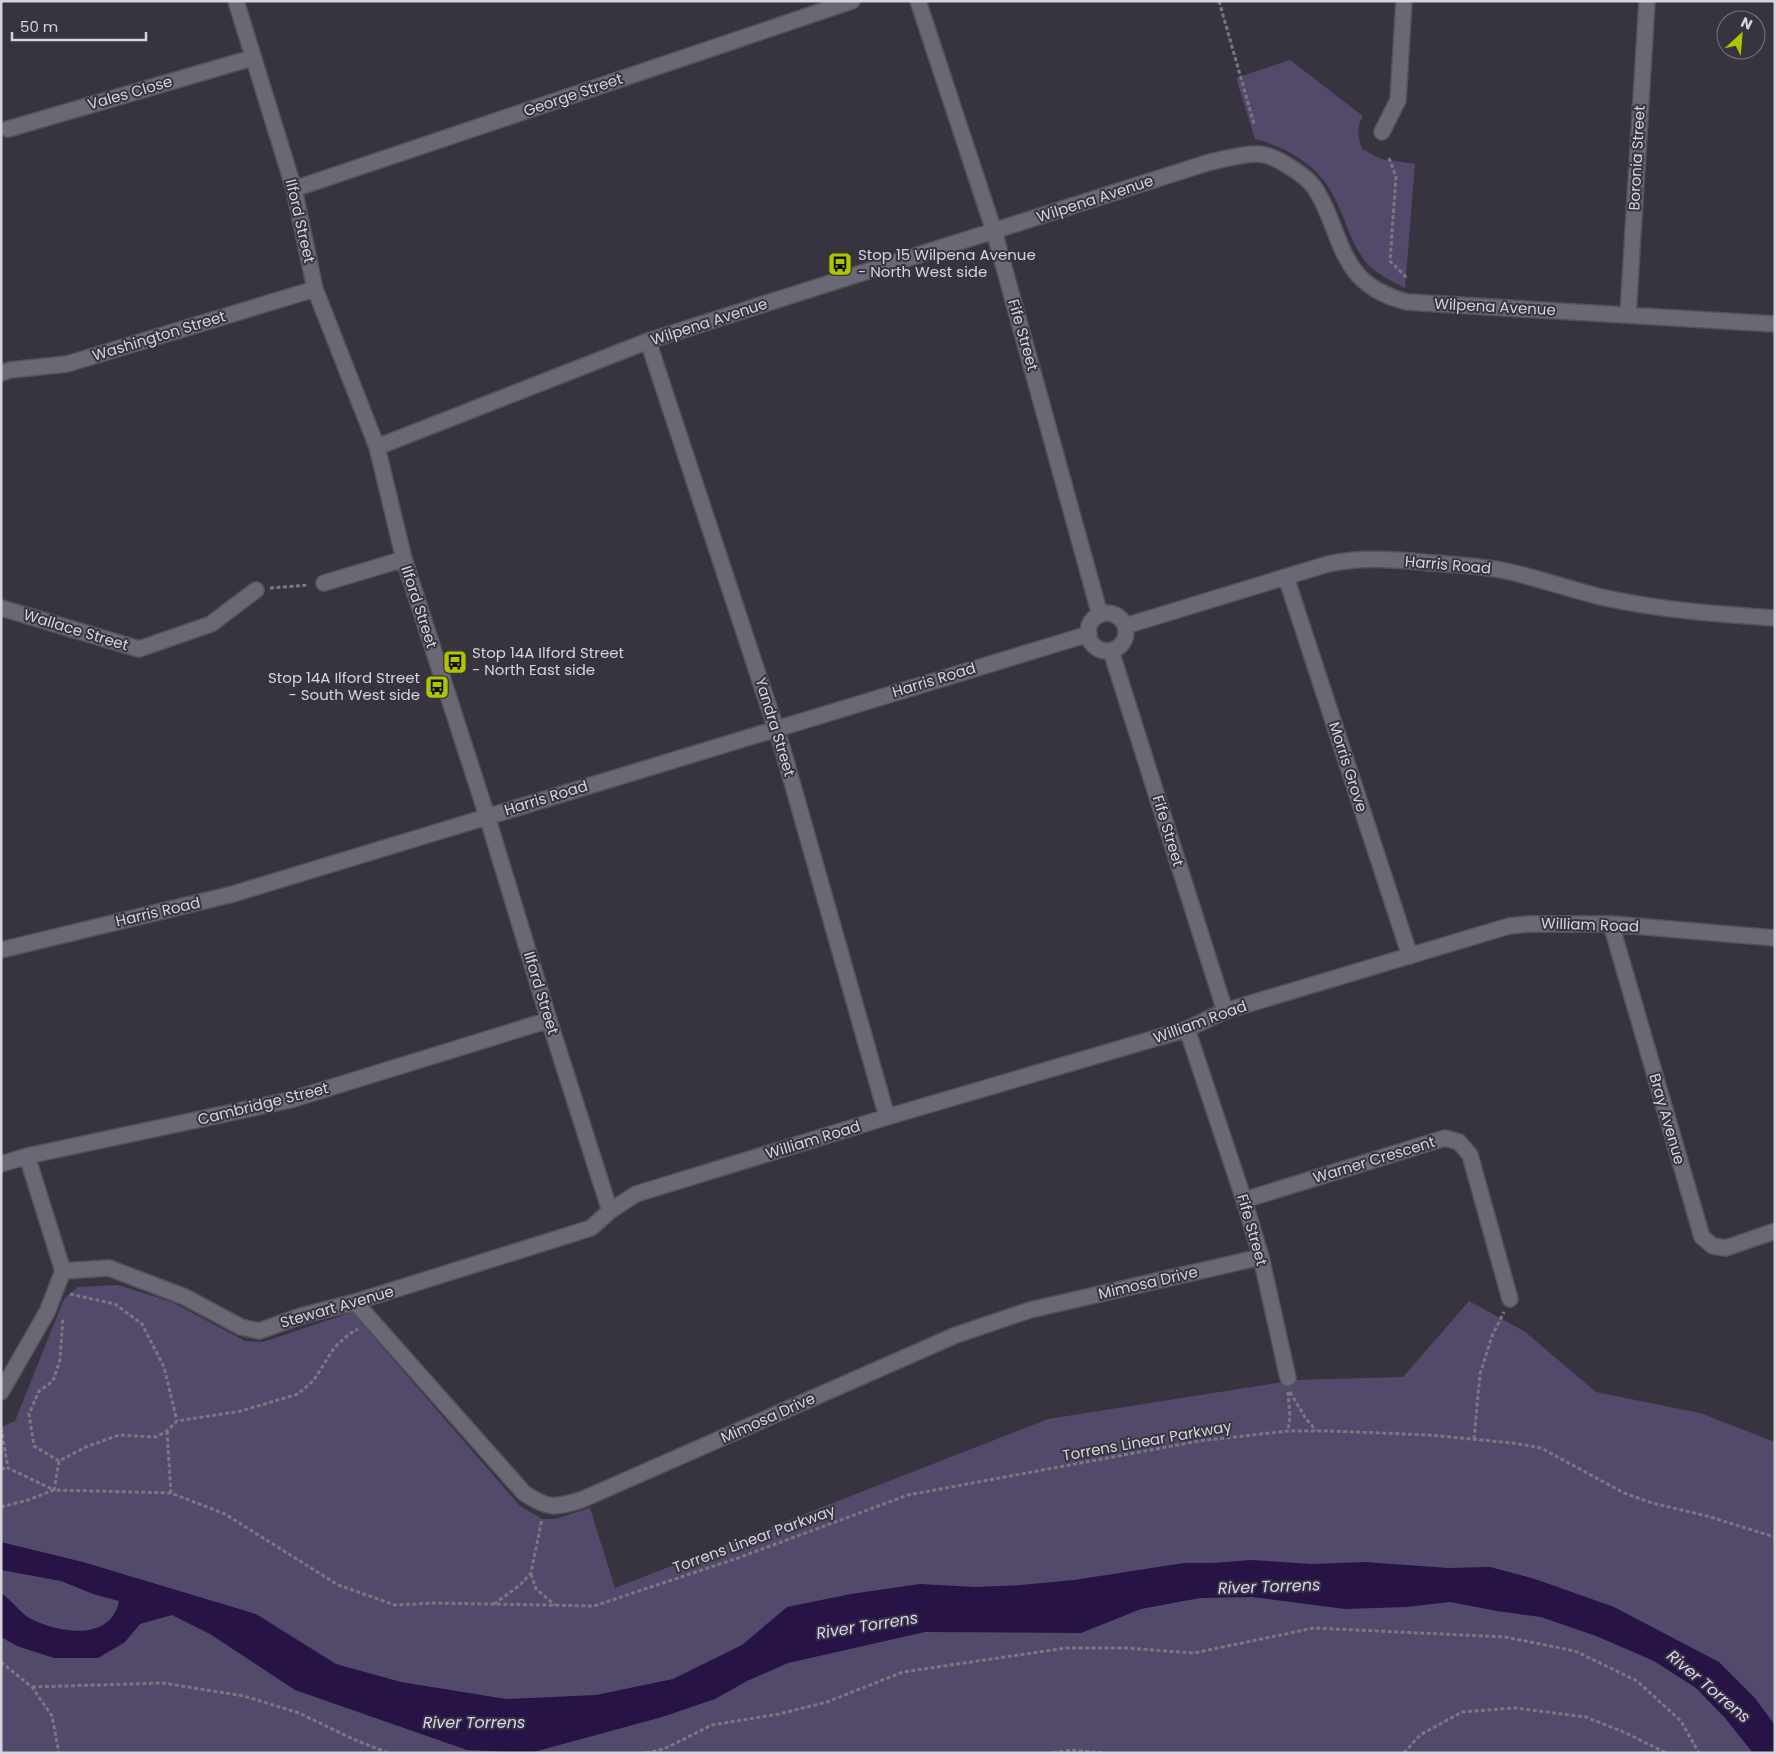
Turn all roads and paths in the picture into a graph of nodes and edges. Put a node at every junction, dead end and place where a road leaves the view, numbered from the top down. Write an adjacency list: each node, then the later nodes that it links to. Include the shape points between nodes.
1 (236, 1): 7 (street, Ilford Street)
2 (852, 1): 12 (street, George Street)
3 (918, 1): 13 (street, Fife Street)
4 (1219, 1): 8 (path)
5 (1404, 1): 10 (street, via 1398,100)
6 (1646, 1): 16 (street, Boronia Street)
7 (252, 58): 9 (street, Vales Close); 12 (street, Ilford Street)
8 (1254, 124)
9 (8, 129)
10 (1382, 132)
11 (1388, 158): 14 (path, via 1396,177 1390,261)
12 (294, 189): 15 (street, Ilford Street)
13 (994, 231): 16 (street, Wilpena Avenue, via 1210,162 1260,154 1279,159 1313,186 1350,264 1374,289 1390,297 1407,302); 18 (street, Wilpena Avenue); 26 (street, Fife Street)
14 (1408, 279)
15 (315, 289): 19 (street, Washington Street, via 67,364); 20 (street, Ilford Street)
16 (1628, 315): 17 (street, Wilpena Avenue)
17 (1775, 324)
18 (648, 341): 20 (street, Wilpena Avenue); 31 (street, Yandra Street)
19 (1, 373)
20 (377, 446): 21 (street, Ilford Street)
21 (404, 560): 23 (street); 32 (street, Ilford Street)
22 (1286, 577): 27 (street, Harris Road, via 1350,559 1484,567 1644,606); 28 (street, Harris Road); 36 (street, Morris Grove)
23 (324, 583): 24 (path)
24 (256, 590): 25 (street, Wallace Street, via 212,624 139,648)
25 (1, 608)
26 (1100, 615): 28 (street, via 1120,618); 29 (street, via 1093,620)
27 (1775, 618)
28 (1125, 626): 30 (street, via 1122,644)
29 (1089, 634): 30 (street, via 1094,646); 31 (street, Harris Road)
30 (1111, 651): 37 (street, Fife Street)
31 (776, 728): 32 (street, Harris Road); 40 (street, Yandra Street)
32 (486, 816): 35 (street, Harris Road, via 233,894); 38 (street, Ilford Street)
33 (1611, 924): 34 (street, William Road); 36 (street, William Road, via 1509,926); 45 (street, Bray Avenue, via 1702,1237 1713,1246 1726,1248)
34 (1775, 938)
35 (1, 950)
36 (1410, 956): 37 (street, William Road)
37 (1225, 1011): 39 (street, William Road)
38 (549, 1020): 41 (street, Cambridge Street, via 290,1100); 44 (street, Ilford Street)
39 (1187, 1029): 40 (street, William Road); 43 (street, Fife Street)
40 (887, 1117): 44 (street, William Road, via 636,1194)
41 (27, 1156): 42 (street, Cambridge Street); 47 (street)
42 (1, 1164)
43 (1244, 1200): 46 (street, Fife Street); 49 (street, Warner Crescent, via 1445,1138 1459,1142 1470,1155)
44 (610, 1211): 50 (street, Stewart Avenue, via 591,1228)
45 (1775, 1232)
46 (1261, 1257): 53 (street, Fife Street); 66 (street, Mimosa Drive, via 1030,1310 965,1332 581,1500 558,1506)
47 (63, 1271): 48 (street); 50 (street, Stewart Avenue, via 109,1268 185,1297 241,1327 259,1331)
48 (55, 1291): 54 (street, via 47,1312); 55 (path, via 115,1304 142,1324 164,1367)
49 (1510, 1299): 60 (path, via 1492,1336 1480,1374)
50 (355, 1302): 52 (street)
51 (64, 1312): 61 (path, via 60,1360 53,1381 39,1391 28,1414 34,1446)
52 (372, 1321): 55 (path, via 349,1334 334,1348 314,1380 298,1394 241,1411); 66 (street, via 524,1493)
53 (1288, 1378)
54 (1, 1392)
55 (177, 1421): 57 (path)
56 (1, 1428): 62 (path)
57 (167, 1431): 61 (path, via 156,1437 119,1435); 65 (path)
58 (1288, 1431): 59 (path, Torrens Linear Parkway); 59 (path, via 1288,1390); 71 (path, Torrens Linear Parkway, via 1199,1441 908,1495 738,1558 594,1606)
59 (1316, 1431): 60 (path, Torrens Linear Parkway)
60 (1474, 1439): 68 (path, Torrens Linear Parkway, via 1541,1448 1624,1493)
61 (59, 1461): 64 (path)
62 (8, 1468): 63 (path); 64 (path)
63 (1, 1469)
64 (54, 1490): 65 (path, Torrens Linear Parkway); 67 (path, Torrens Linear Parkway)
65 (171, 1493): 70 (path, Torrens Linear Parkway, via 225,1514 338,1585 395,1605)
66 (545, 1504): 69 (path)
67 (1, 1507)
68 (1773, 1535)
69 (531, 1573): 70 (path); 71 (path, via 536,1589)
70 (494, 1604): 71 (path, Torrens Linear Parkway)
71 (556, 1606)
72 (1, 1662): 73 (path)
73 (32, 1687): 74 (path, via 52,1716); 75 (path, via 163,1683 244,1696 299,1713)
74 (59, 1753)
75 (388, 1753)
76 (646, 1753): 81 (path, via 664,1749 712,1725 827,1702 903,1672 1066,1648 1194,1653 1314,1628 1505,1637 1575,1651 1637,1681 1681,1721)
77 (1053, 1753): 78 (path, via 1071,1750)
78 (1104, 1753)
79 (1404, 1753): 80 (path, via 1420,1736 1462,1712 1515,1708 1586,1717)
80 (1666, 1753)
81 (1699, 1753)

